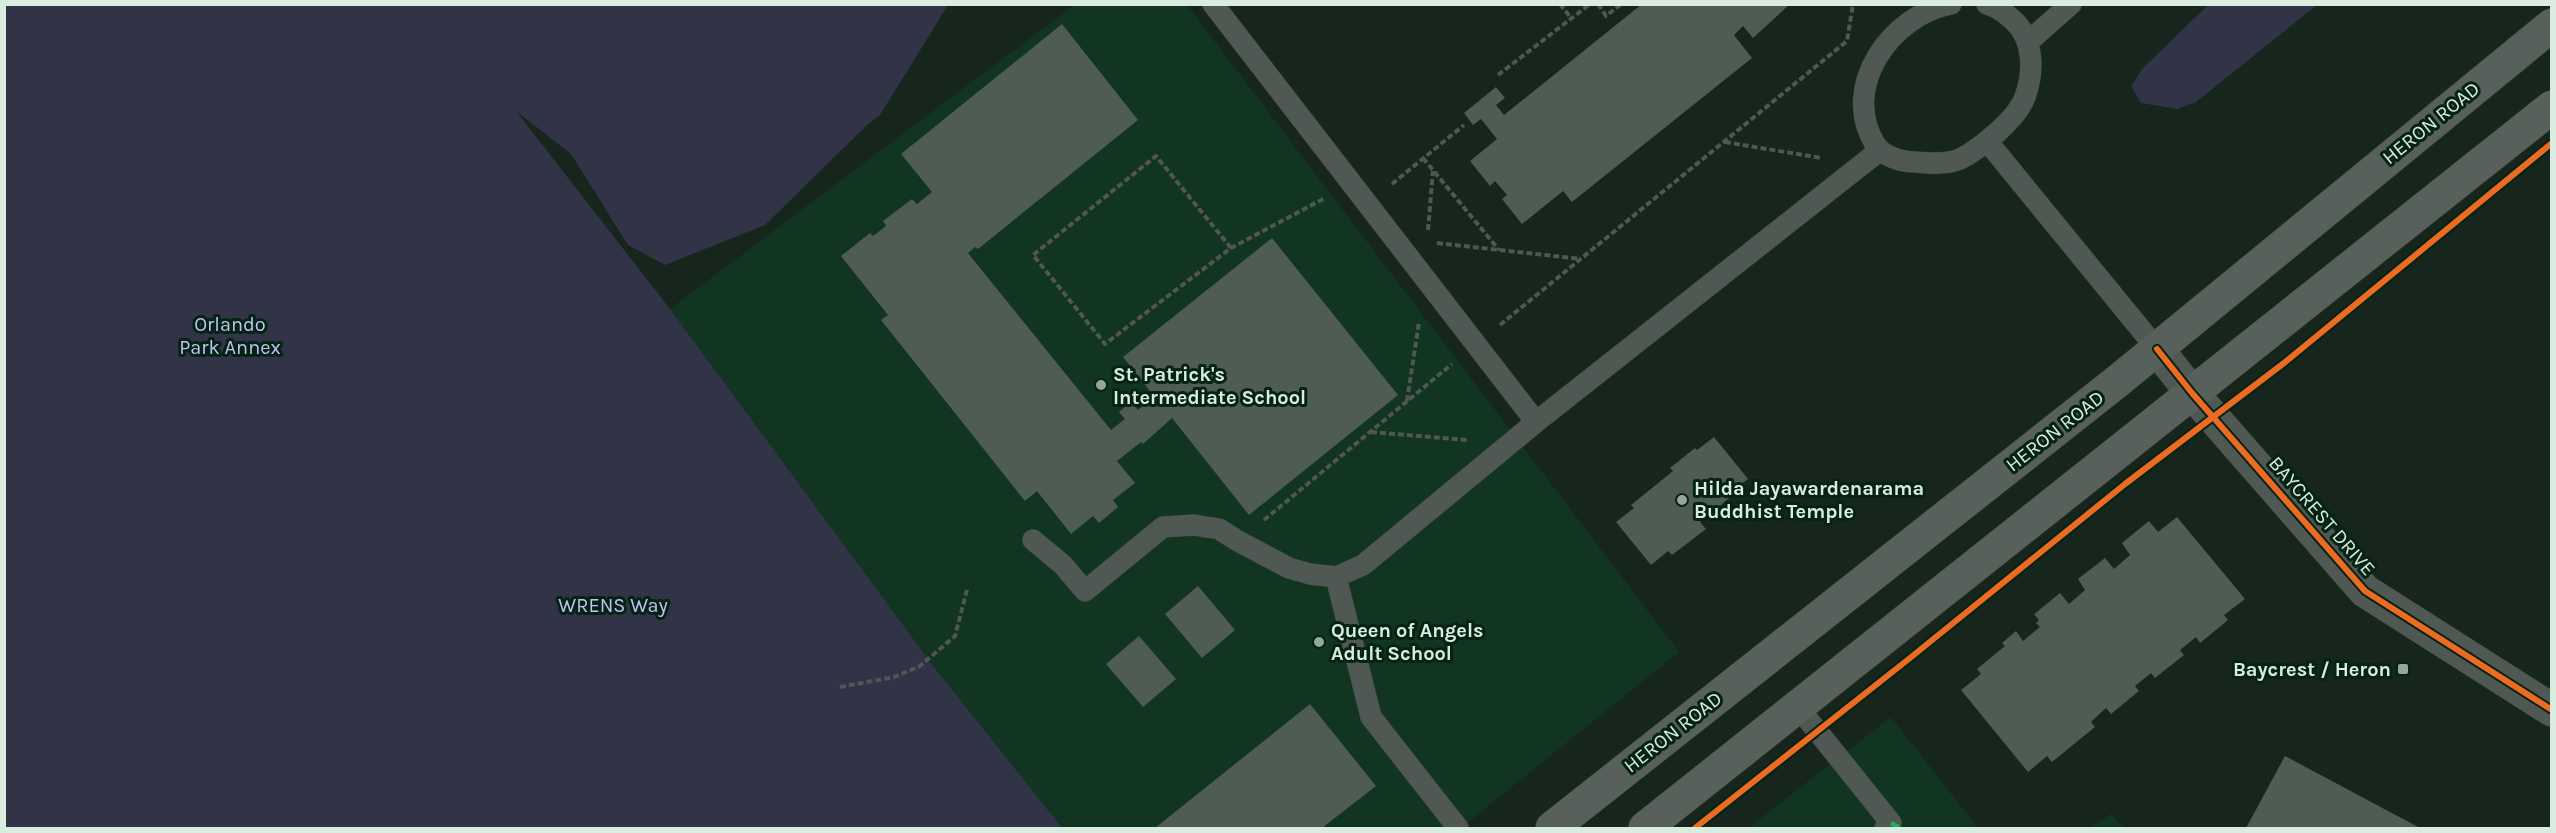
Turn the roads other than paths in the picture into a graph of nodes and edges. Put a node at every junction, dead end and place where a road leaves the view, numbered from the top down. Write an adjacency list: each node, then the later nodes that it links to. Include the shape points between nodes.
1 (1213, 4): 12 (lane)
2 (1951, 4): 9 (lane, via 1922,14 1879,52 1868,75 1864,98 1864,119)
3 (1987, 4): 6 (lane, via 2003,12)
4 (2071, 4): 6 (lane)
5 (2552, 25): 10 (main road, HERON ROAD)
6 (2029, 41): 8 (lane, via 2031,58 2025,98 2014,115)
7 (2552, 107): 11 (main road)
8 (1987, 141): 9 (lane, via 1958,160 1932,163 1911,162); 10 (lane)
9 (1879, 151): 12 (lane)
10 (2157, 349): 11 (street, BAYCREST DRIVE); 18 (main road, HERON ROAD)
11 (2193, 393): 15 (main road); 16 (street, BAYCREST DRIVE, via 2365,591)
12 (1536, 422): 14 (lane, via 1363,565)
13 (1033, 540): 14 (lane, via 1064,565 1085,591 1162,527 1194,525 1219,529 1289,567)
14 (1336, 577): 17 (lane, via 1371,717)
15 (1798, 707): 19 (main road); 20 (lane, via 1891,824)
16 (2552, 710)
17 (1458, 828)
18 (1552, 828)
19 (1645, 828)
20 (1885, 828)

